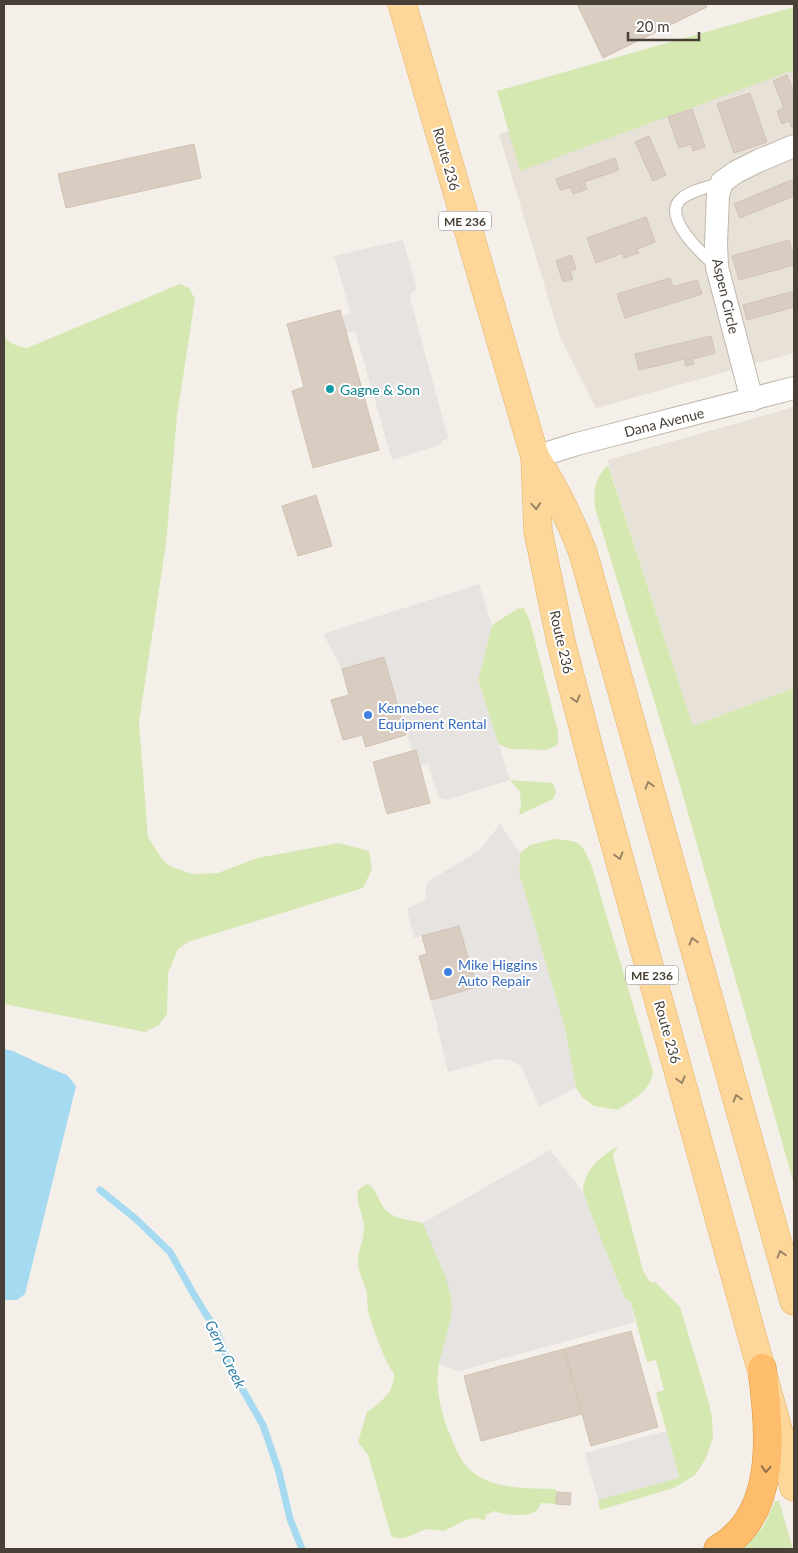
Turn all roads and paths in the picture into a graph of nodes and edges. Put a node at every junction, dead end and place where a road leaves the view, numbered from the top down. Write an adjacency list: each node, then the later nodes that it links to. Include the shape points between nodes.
1 (402, 4): 7 (main road, Route 236 / ME 236)
2 (794, 146): 3 (street, via 758,161)
3 (722, 182): 4 (street, Aspen Circle, via 718,196); 4 (lane, via 682,198 676,211 685,235)
4 (717, 267): 6 (street, Aspen Circle)
5 (794, 388): 6 (street, Dana Avenue)
6 (752, 400): 7 (street, Dana Avenue)
7 (534, 457): 8 (main road, Route 236 / ME 236, one-way to 7, via 583,553 554,488); 9 (main road, Route 236 / ME 236, one-way to 9, via 538,531 561,642)
8 (794, 1301)
9 (762, 1368): 10 (main road, Route 236 / ME 236); 11 (highway, one-way to 11, via 767,1412 765,1483 742,1529)
10 (794, 1487)
11 (718, 1549)

